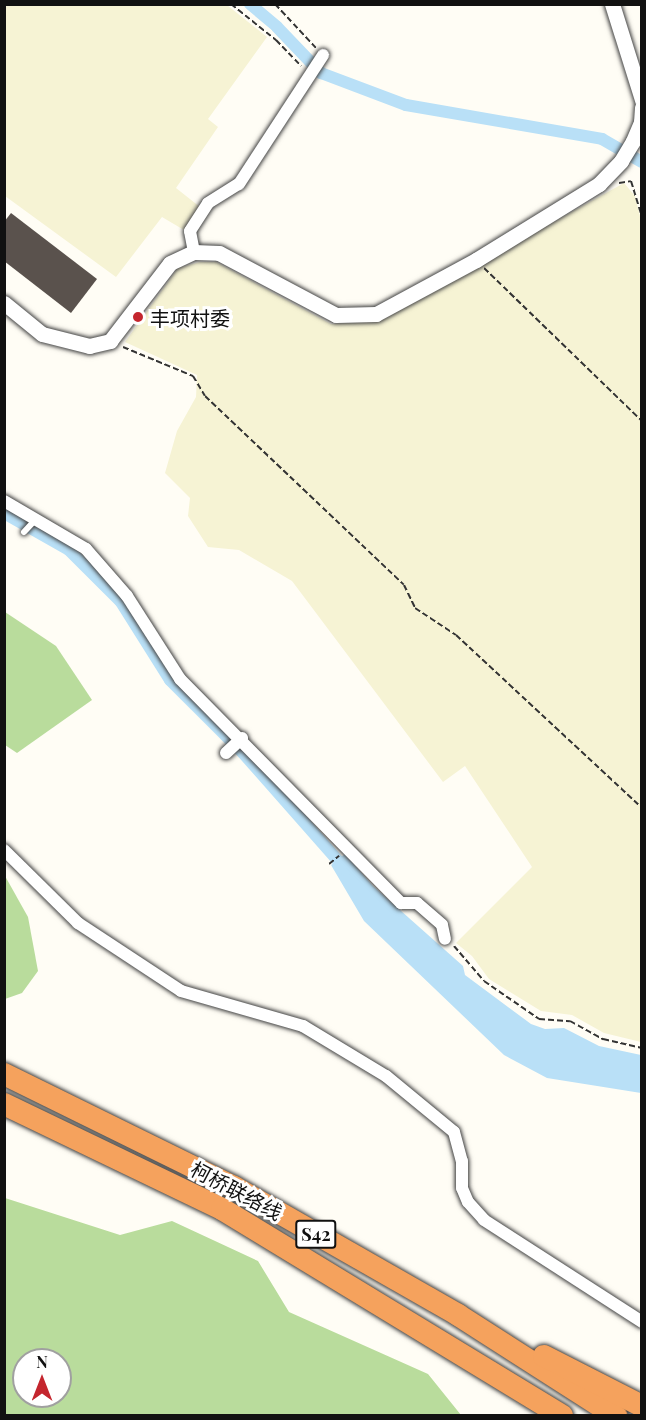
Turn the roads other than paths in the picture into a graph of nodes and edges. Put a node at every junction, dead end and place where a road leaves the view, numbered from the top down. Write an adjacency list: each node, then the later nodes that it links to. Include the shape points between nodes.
1 (612, 4): 3 (street)
2 (323, 55): 5 (street, via 239,184 208,203 190,231)
3 (642, 100)
4 (642, 107): 5 (street, via 633,141 599,184 476,260 376,314 336,315 219,252)
5 (194, 252): 6 (street, via 170,263 110,341 89,346 42,334)
6 (4, 303)
7 (4, 501): 8 (street)
8 (36, 519): 9 (lane); 11 (street, via 86,549 127,597 180,679 234,745 401,903 417,903 442,925)
9 (24, 532)
10 (4, 850): 15 (street, via 78,923 181,991 303,1026 386,1076 454,1132 462,1161 462,1188 484,1220)
11 (445, 939)
12 (4, 1074): 14 (highway, 柯桥联络线 / S42, via 234,1186)
13 (4, 1104): 16 (highway, 柯桥联络线 / S42, via 222,1209)
14 (458, 1315): 17 (highway); 20 (highway, 柯桥联络线 / S42)
15 (642, 1322)
16 (524, 1391): 18 (highway); 19 (highway, 柯桥联络线 / S42)
17 (642, 1406)
18 (555, 1416)
19 (562, 1416)
20 (616, 1416)

